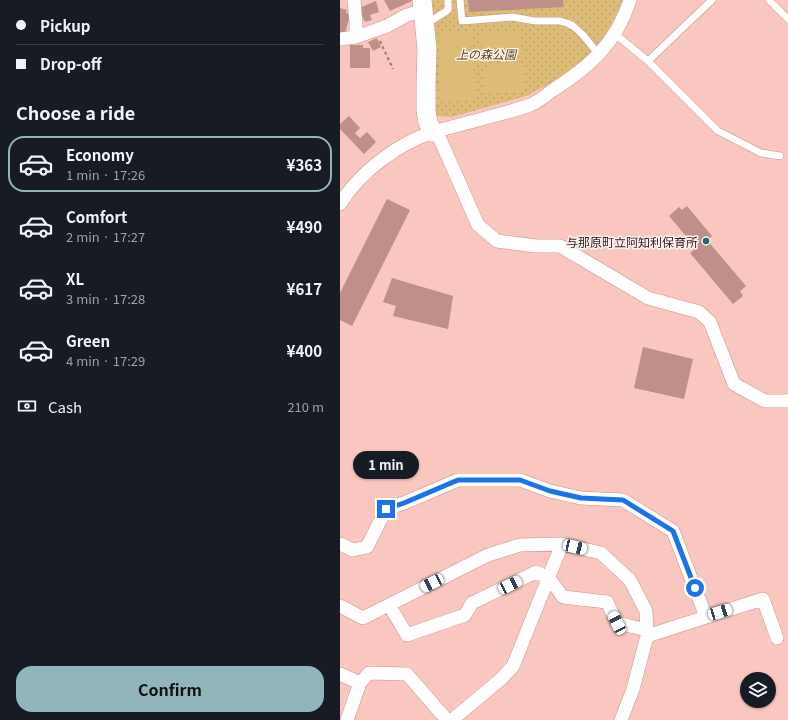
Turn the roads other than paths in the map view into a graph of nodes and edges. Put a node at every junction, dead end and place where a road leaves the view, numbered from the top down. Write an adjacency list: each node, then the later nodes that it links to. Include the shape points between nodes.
1 (354, 0): 10 (street)
2 (448, 0): 7 (lane, via 448,10)
3 (460, 0): 12 (lane, via 462,21 512,18 560,21 573,26)
4 (630, 0): 9 (street)
5 (712, 0): 13 (lane)
6 (770, 0): 8 (lane)
7 (423, 12): 10 (street, via 407,15); 14 (street, via 426,110 428,123)
8 (788, 19)
9 (615, 34): 12 (street); 13 (lane)
10 (356, 37): 11 (street)
11 (340, 38)
12 (599, 55): 14 (street, via 578,73 532,104)
13 (648, 61): 15 (lane, via 718,131 761,153)
14 (433, 132): 16 (street, via 407,143 387,156 363,176); 17 (street, via 440,139 478,225 497,241 560,246 648,298 699,312 710,322 734,384 765,401)
15 (780, 156)
16 (340, 204)
17 (788, 400)
18 (340, 544): 23 (street, via 353,550 366,547 386,509 458,480 520,480 550,491 581,498 623,500 673,531)
19 (562, 544): 20 (street); 21 (street, via 520,545 488,554); 24 (street, via 601,553 630,580 646,612)
20 (549, 578): 21 (street, via 536,572 472,603 465,615 407,635); 24 (street, via 563,597 607,602 617,623); 30 (street, via 513,666)
21 (389, 605): 22 (street, via 363,618)
22 (340, 606)
23 (706, 617): 24 (street); 25 (street, via 763,599)
24 (647, 633): 31 (street, via 633,689)
25 (777, 638)
26 (340, 674): 27 (street)
27 (360, 683): 28 (street); 29 (street, via 369,673 407,674)
28 (346, 720)
29 (447, 720)
30 (452, 720)
31 (621, 720)

